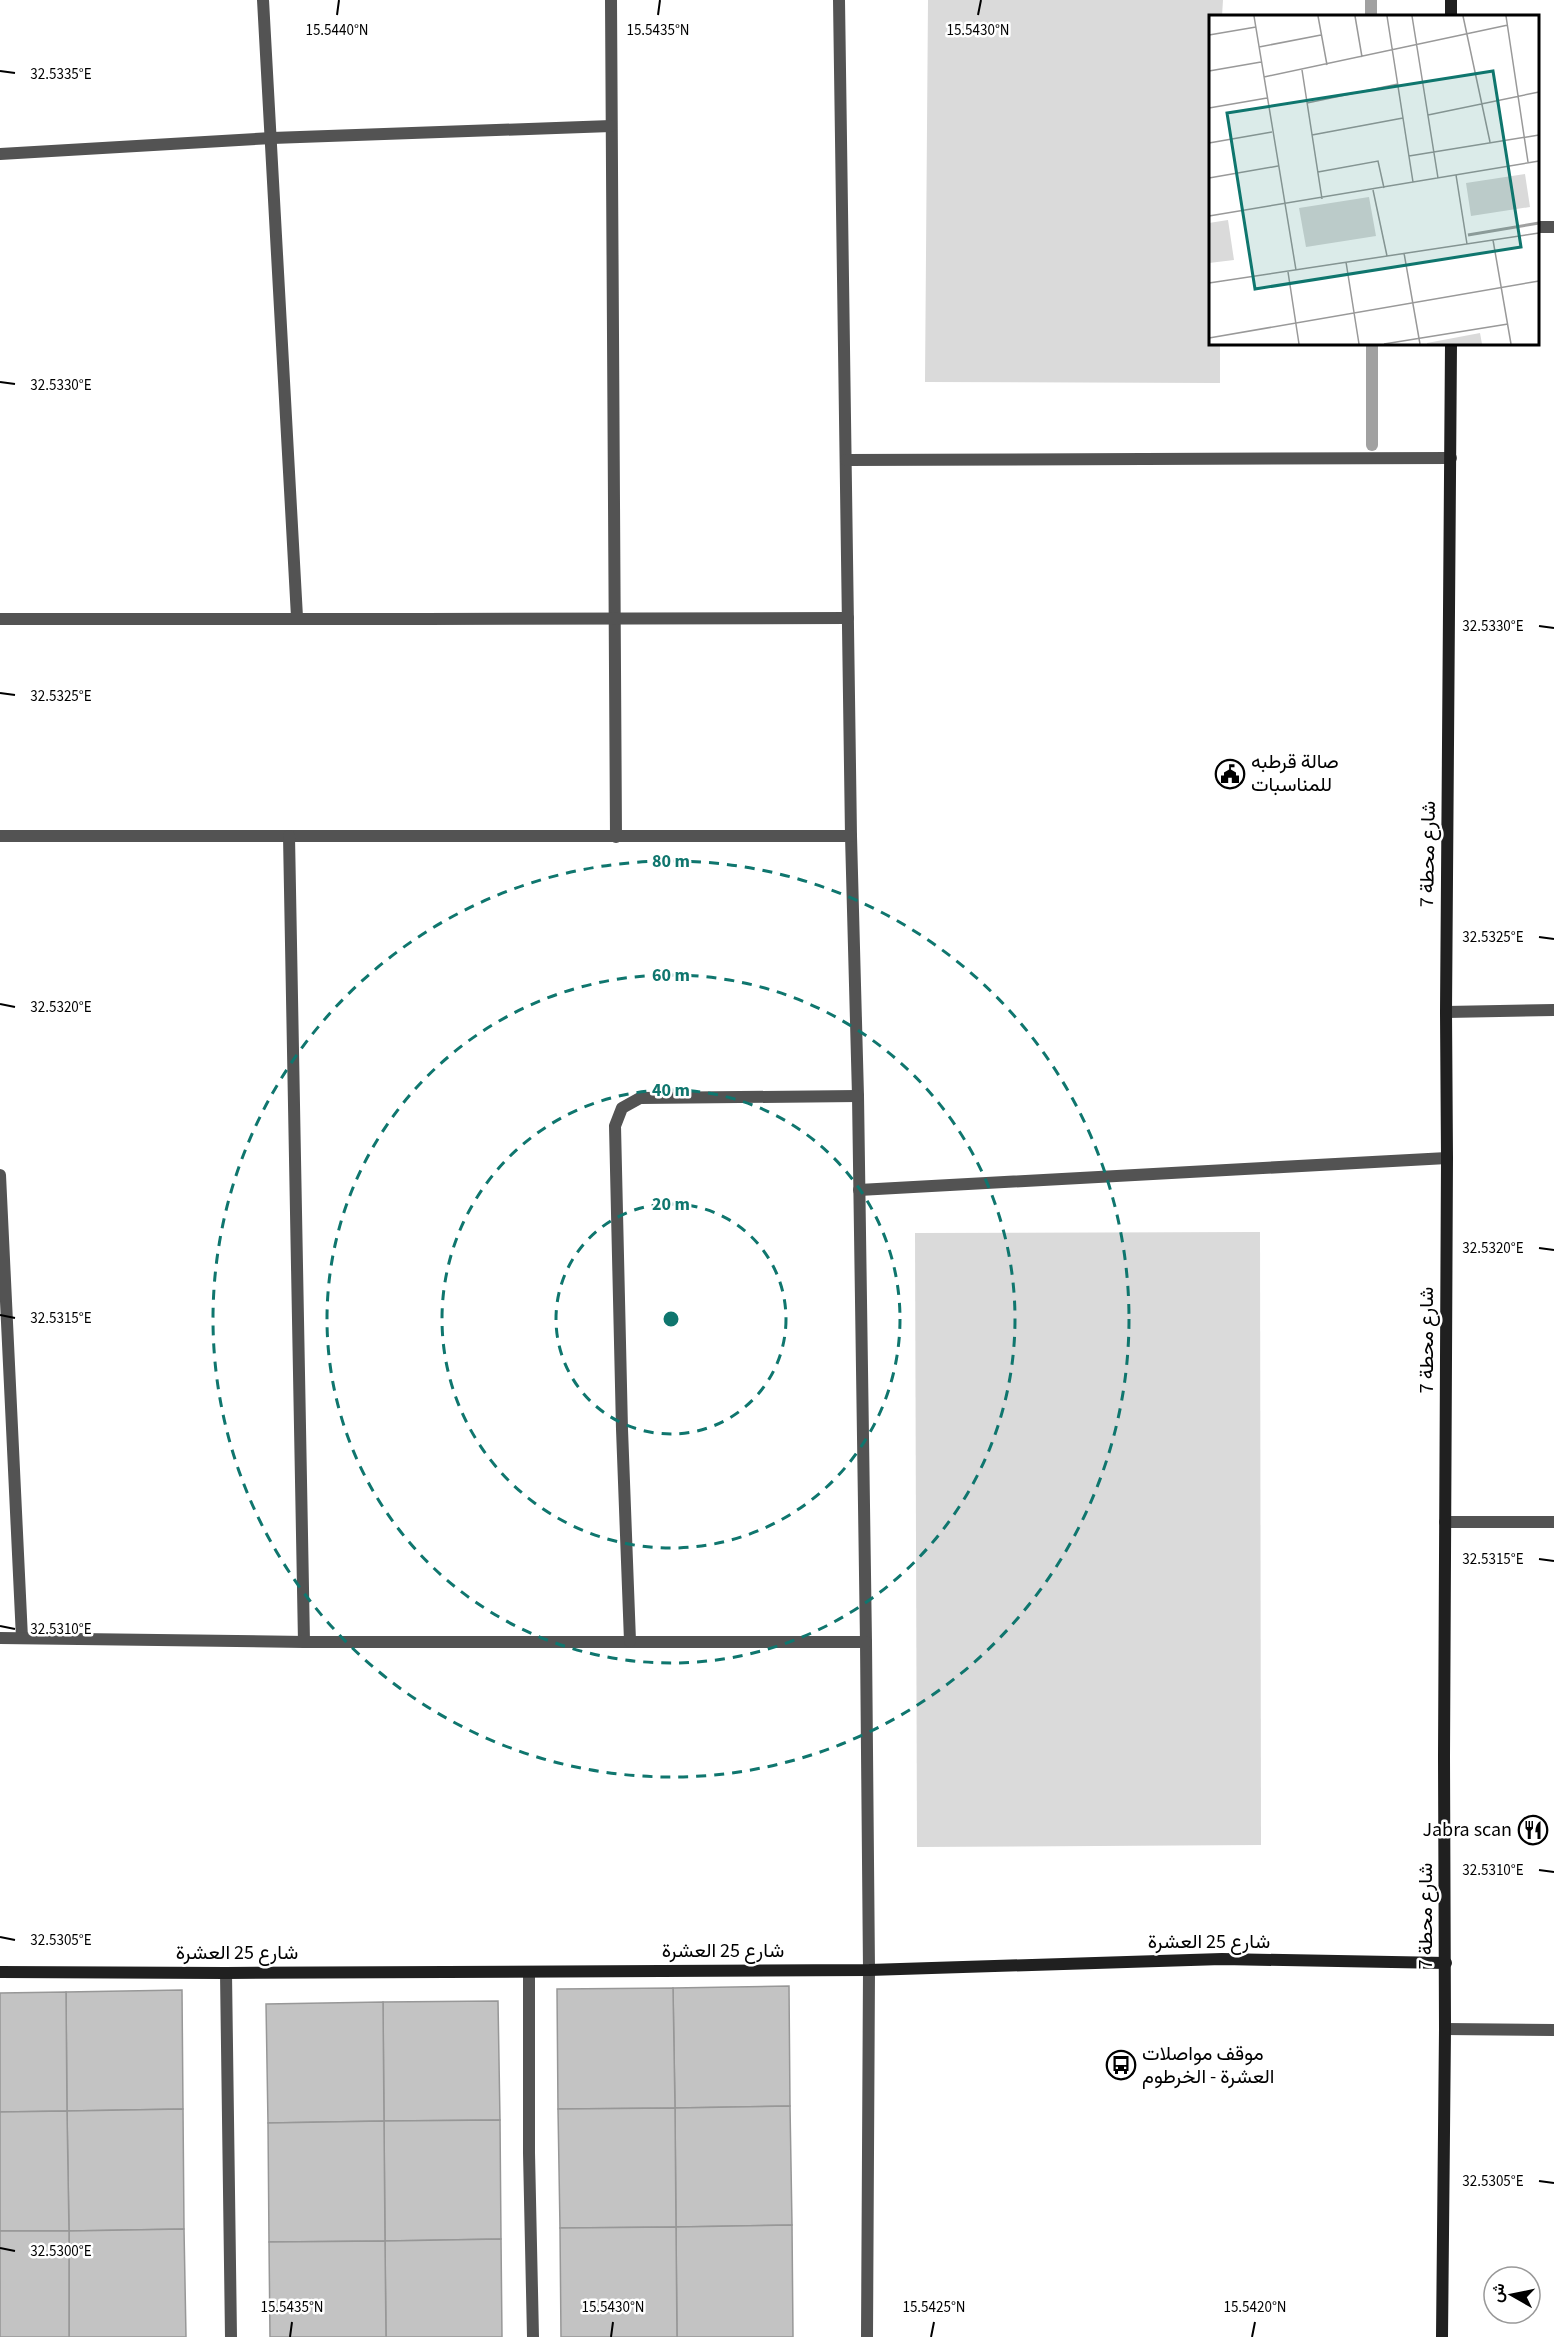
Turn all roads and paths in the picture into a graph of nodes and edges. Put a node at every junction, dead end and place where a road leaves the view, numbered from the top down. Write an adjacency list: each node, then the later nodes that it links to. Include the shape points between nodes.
1 (263, 0): 5 (street)
2 (611, 0): 4 (street)
3 (839, 0): 9 (street)
4 (611, 126): 5 (street); 13 (street)
5 (272, 138): 6 (street); 10 (street)
6 (0, 154)
7 (1451, 345): 8 (street, شارع محطة 7)
8 (1451, 458): 9 (street); 19 (street, شارع محطة 7)
9 (846, 460): 11 (street)
10 (297, 617): 12 (street); 13 (street)
11 (848, 618): 13 (street); 16 (street)
12 (0, 619)
13 (614, 621): 17 (street)
14 (0, 836): 15 (street)
15 (289, 836): 17 (street); 29 (street)
16 (851, 836): 17 (street); 20 (street)
17 (616, 837)
18 (1554, 1010): 19 (street)
19 (1446, 1012): 21 (street, شارع محطة 7)
20 (858, 1096): 23 (street); 28 (street, via 640,1098 622,1108 615,1126)
21 (1448, 1158): 23 (street); 24 (street, شارع محطة 7)
22 (0, 1175): 27 (street)
23 (859, 1190): 30 (street)
24 (1446, 1522): 25 (street); 31 (street, شارع محطة 7)
25 (1554, 1522)
26 (0, 1638): 27 (street)
27 (22, 1638): 29 (street)
28 (630, 1641): 29 (street); 30 (street)
29 (304, 1642)
30 (866, 1642): 32 (street)
31 (1446, 1963): 32 (street, شارع 25 العشرة, via 1222,1959); 36 (street, شارع محطة 7)
32 (869, 1970): 34 (street, شارع 25 العشرة); 40 (street)
33 (0, 1972): 35 (street, شارع 25 العشرة)
34 (529, 1972): 35 (street, شارع 25 العشرة); 39 (street)
35 (226, 1973): 38 (street)
36 (1446, 2029): 37 (street); 41 (street, شارع محطة 7)
37 (1554, 2030)
38 (231, 2337)
39 (533, 2337)
40 (867, 2337)
41 (1442, 2337)

